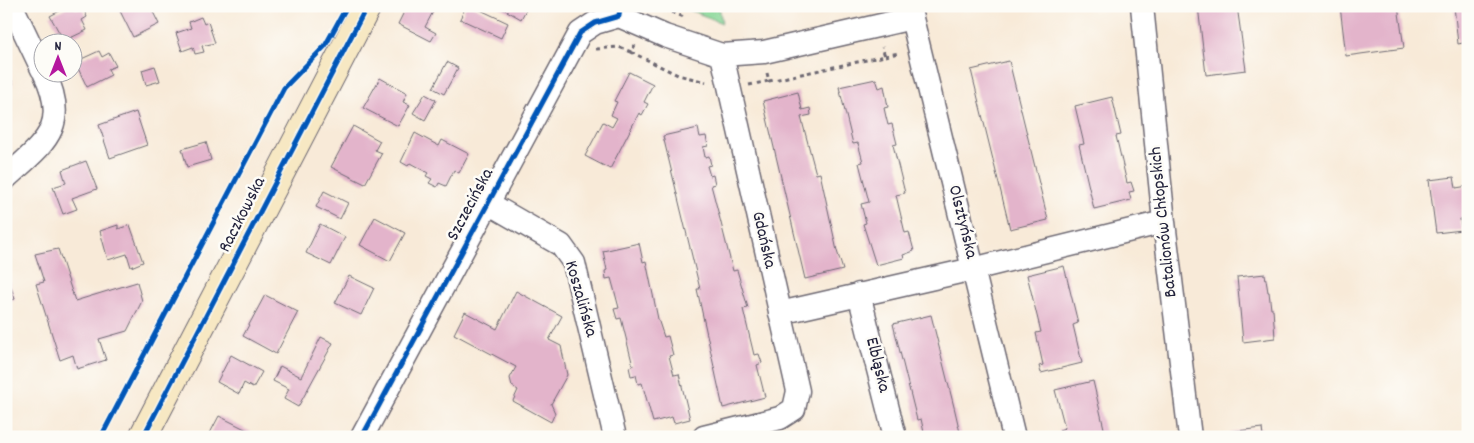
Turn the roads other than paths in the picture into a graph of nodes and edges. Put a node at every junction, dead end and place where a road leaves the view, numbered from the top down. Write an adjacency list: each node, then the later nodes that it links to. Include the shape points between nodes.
1 (12, 6): 6 (street)
2 (367, 6): 15 (street, Raczkowska)
3 (1142, 6): 11 (street, Batalionów Chłopskich)
4 (620, 11): 7 (street, via 665,36); 10 (street, Szczecińska, via 580,33)
5 (911, 12): 7 (street, via 764,52); 12 (street, Olsztyńska)
6 (32, 48)
7 (722, 56): 14 (street, Gdańska)
8 (47, 82): 9 (street, via 56,103 51,132 45,142)
9 (6, 178)
10 (488, 203): 16 (street, Szczecińska); 17 (street, Koszalińska, via 561,245 574,263)
11 (1164, 222): 12 (street); 21 (street, Batalionów Chłopskich)
12 (973, 269): 13 (street); 20 (street, Olsztyńska)
13 (859, 294): 14 (street); 19 (street, Elbląska)
14 (780, 313): 18 (street, Gdańska, via 798,391 794,409 780,418)
15 (143, 437)
16 (362, 437)
17 (615, 437)
18 (704, 437)
19 (895, 437)
20 (1014, 437)
21 (1190, 437)

